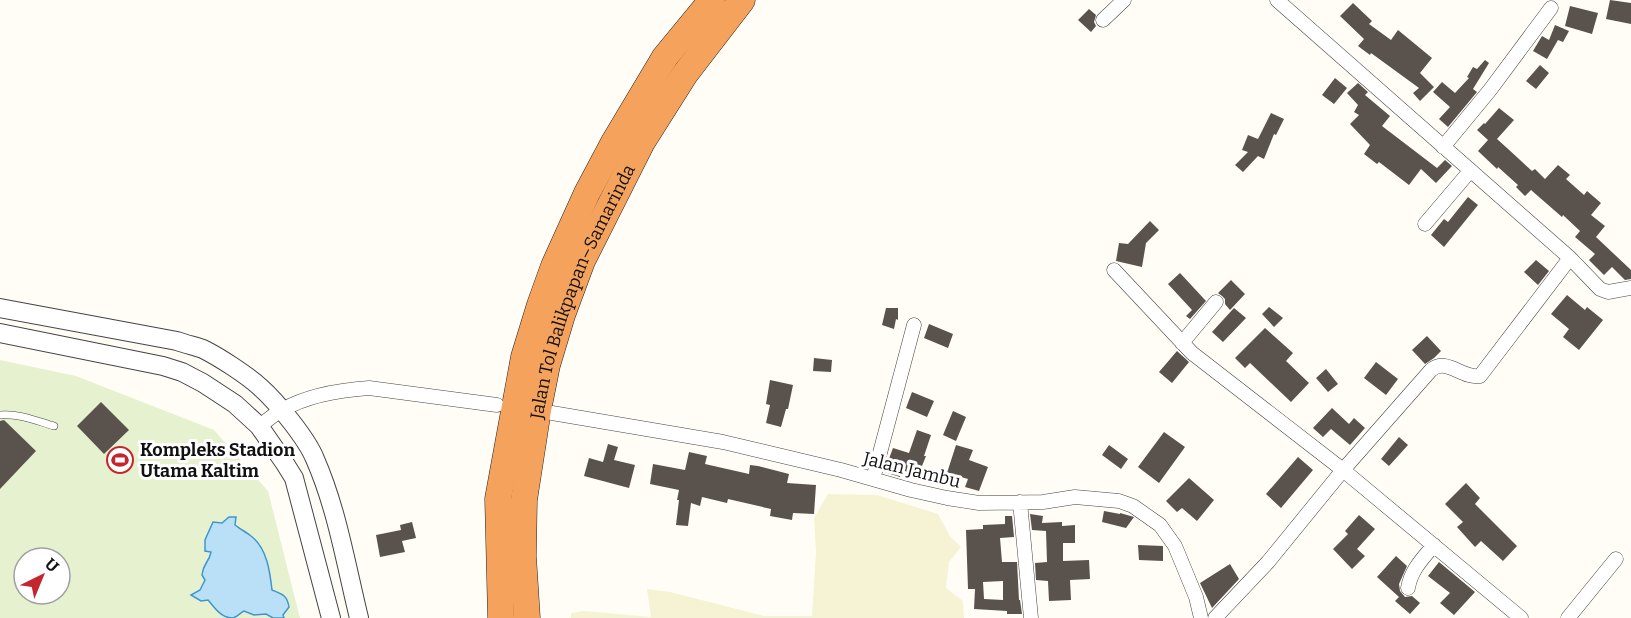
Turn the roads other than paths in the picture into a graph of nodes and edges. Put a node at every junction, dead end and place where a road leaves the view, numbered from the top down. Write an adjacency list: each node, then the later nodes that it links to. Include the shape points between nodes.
1 (712, 0): 33 (highway, Jalan Tol Balikpapan–Samarinda, via 665,57 613,144 587,193 540,305 524,357 498,499)
2 (742, 0): 34 (highway, Jalan Tol Balikpapan–Samarinda, via 685,74 642,142 582,261 562,315 547,365 524,500)
3 (1124, 0): 6 (street)
4 (1277, 0): 7 (street)
5 (1551, 8): 7 (street)
6 (1103, 20)
7 (1443, 147): 8 (street)
8 (1470, 171): 9 (street); 10 (street)
9 (1425, 224)
10 (1570, 258): 12 (street, via 1600,289 1608,292); 24 (street, via 1480,376 1470,376 1443,364 1436,366)
11 (1114, 270): 17 (street)
12 (1631, 288)
13 (1216, 302): 17 (street)
14 (0, 309): 19 (street, via 202,349 260,387)
15 (914, 325): 25 (street)
16 (0, 333): 23 (street, via 182,372 235,404)
17 (1182, 343): 24 (street)
18 (497, 405): 19 (street, via 369,388 315,396)
19 (281, 410): 23 (street); 32 (street, via 315,458)
20 (552, 413): 25 (street, Jalan Jambu, via 723,442)
21 (0, 415): 22 (lane)
22 (54, 426)
23 (259, 426): 31 (street, via 294,478)
24 (1343, 470): 27 (street); 37 (street, via 1268,562)
25 (873, 479): 26 (street, Jalan Jambu, via 968,502)
26 (1020, 502): 35 (street); 36 (street, Jalan Jambu, via 1076,497 1133,506 1160,525 1175,546)
27 (1434, 545): 29 (street, via 1416,566); 30 (street)
28 (1616, 559): 38 (street)
29 (1408, 588)
30 (1512, 615)
31 (331, 618)
32 (359, 618)
33 (501, 618)
34 (526, 618)
35 (1031, 618)
36 (1201, 618)
37 (1215, 618)
38 (1568, 618)

